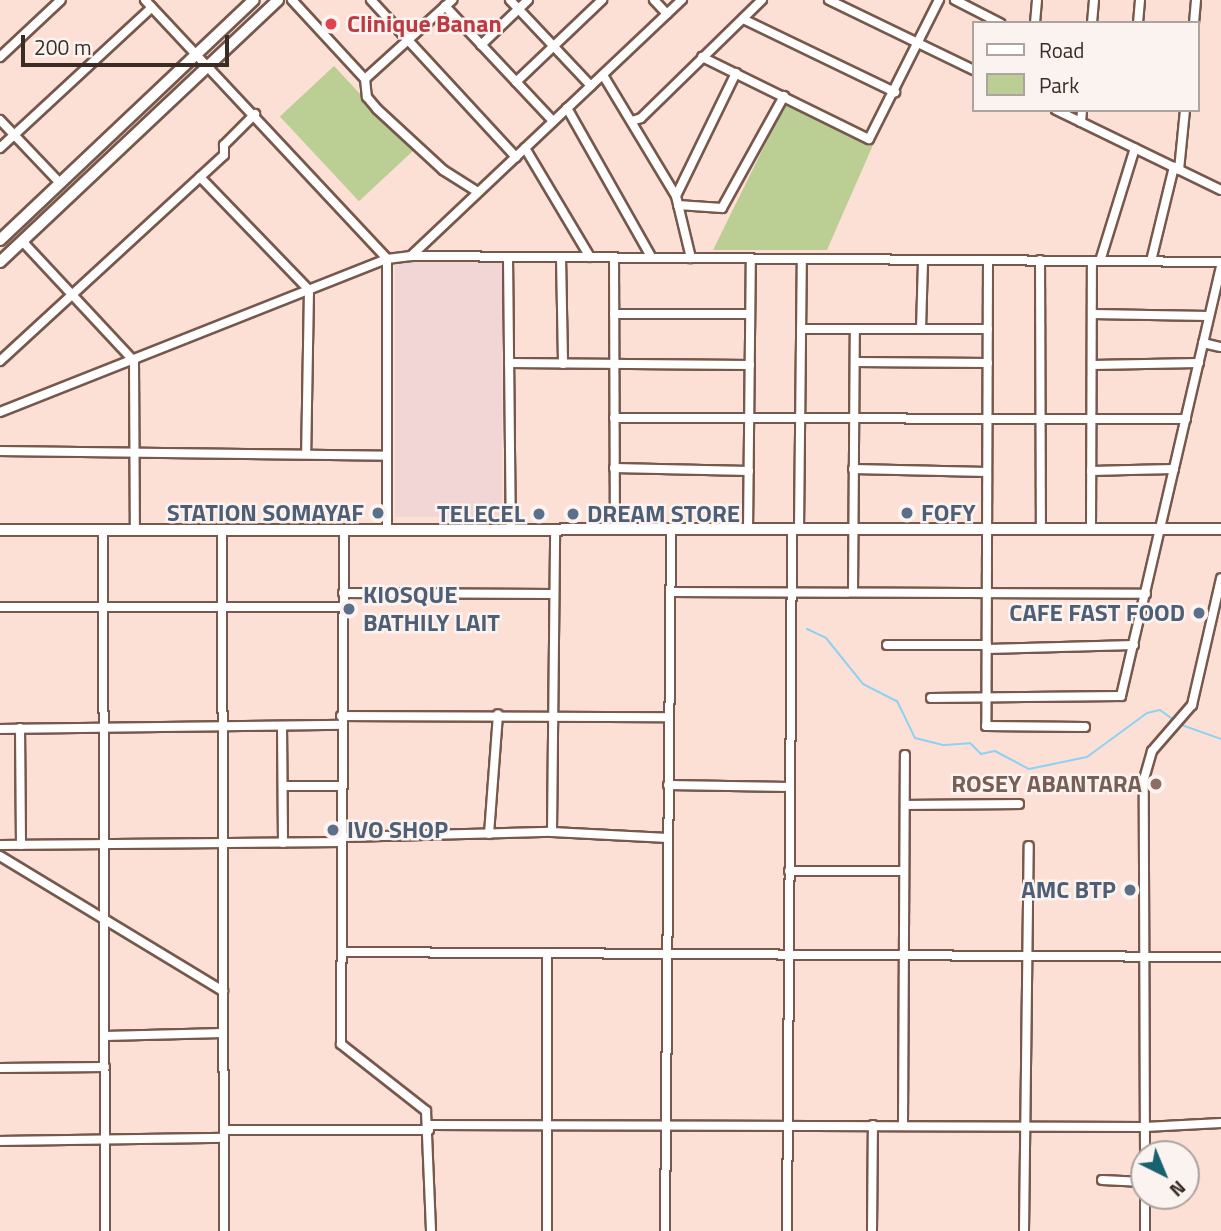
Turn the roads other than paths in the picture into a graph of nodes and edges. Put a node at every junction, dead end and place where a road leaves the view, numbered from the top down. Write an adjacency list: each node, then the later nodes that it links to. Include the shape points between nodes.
1 (61, 0): 35 (street)
2 (145, 0): 21 (street)
3 (254, 0): 34 (main road)
4 (278, 0): 37 (main road)
5 (292, 0): 41 (street)
6 (510, 0): 22 (street)
7 (528, 0): 22 (street)
8 (603, 0): 33 (street)
9 (654, 0): 23 (street)
10 (682, 0): 23 (street)
11 (762, 0): 24 (street)
12 (829, 0): 31 (street)
13 (939, 0): 31 (street)
14 (955, 0): 25 (street)
15 (1037, 0): 26 (street)
16 (1094, 0): 27 (street)
17 (1140, 0): 28 (street)
18 (1196, 0): 29 (street)
19 (372, 1): 30 (street)
20 (448, 3): 30 (street); 32 (street)
21 (152, 7): 34 (street); 55 (street)
22 (519, 9): 32 (street); 33 (street)
23 (667, 14): 40 (street)
24 (743, 19): 36 (street); 44 (street)
25 (996, 21)
26 (1035, 21)
27 (1092, 21)
28 (1138, 21)
29 (1194, 21)
30 (408, 41): 41 (street); 59 (street)
31 (918, 43): 38 (street); 44 (street)
32 (481, 45): 42 (street)
33 (554, 46): 42 (street); 43 (street)
34 (196, 54): 37 (street); 62 (main road)
35 (0, 57)
36 (702, 57): 39 (street); 53 (street)
37 (208, 66): 50 (street); 67 (main road)
38 (972, 70)
39 (736, 73): 45 (street); 65 (street)
40 (603, 75): 43 (street); 53 (street)
41 (365, 79): 64 (street, via 367,97 377,109 443,170)
42 (516, 82): 52 (street)
43 (591, 86): 46 (street)
44 (895, 92): 45 (street, via 869,139)
45 (783, 96): 65 (street, via 722,208)
46 (567, 108): 52 (street); 73 (street)
47 (1060, 112): 54 (street)
48 (1082, 112): 54 (street)
49 (1185, 113): 60 (street)
50 (255, 114): 61 (street); 76 (street)
51 (0, 120): 55 (street)
52 (553, 121): 57 (street)
53 (632, 121): 65 (street)
54 (1081, 122): 58 (street)
55 (14, 135): 56 (street); 62 (street)
56 (0, 148)
57 (525, 148): 59 (street); 71 (street)
58 (1135, 148): 60 (street); 81 (street)
59 (516, 157): 64 (street)
60 (1176, 168): 63 (street); 82 (street)
61 (200, 177): 85 (street); 86 (street)
62 (60, 183): 66 (main road)
63 (1221, 190)
64 (478, 192): 68 (street)
65 (677, 200): 74 (street)
66 (0, 240)
67 (22, 242): 83 (main road); 86 (street)
68 (411, 256): 69 (street); 76 (street)
69 (508, 257): 70 (street); 100 (street)
70 (561, 257): 71 (street); 103 (street)
71 (590, 257): 72 (street)
72 (614, 257): 73 (street); 87 (street)
73 (652, 258): 74 (street)
74 (691, 258): 75 (street)
75 (751, 258): 77 (street); 88 (street)
76 (387, 259): 85 (street); 119 (street)
77 (802, 259): 78 (street); 91 (street)
78 (923, 260): 79 (street); 93 (street)
79 (988, 260): 80 (street); 94 (street)
80 (1040, 260): 81 (street); 113 (street)
81 (1096, 261): 82 (street); 89 (street)
82 (1152, 261): 84 (street)
83 (0, 262)
84 (1221, 263): 90 (street)
85 (309, 290): 98 (street); 118 (street)
86 (72, 293): 97 (street); 98 (street)
87 (614, 314): 88 (street); 104 (street)
88 (750, 314): 105 (street)
89 (1092, 314): 90 (street); 106 (street)
90 (1209, 316): 95 (street)
91 (802, 329): 92 (street); 110 (street)
92 (855, 329): 93 (street); 99 (street)
93 (921, 329): 94 (street)
94 (988, 329): 101 (street)
95 (1203, 344): 96 (street); 102 (street)
96 (1221, 347)
97 (0, 361)
98 (134, 361): 107 (street); 117 (street)
99 (855, 362): 101 (street); 111 (street)
100 (509, 363): 103 (street); 142 (street)
101 (988, 363): 112 (street)
102 (1199, 363): 106 (street); 115 (street)
103 (563, 364): 104 (street)
104 (613, 364): 105 (street); 108 (street)
105 (750, 365): 109 (street)
106 (1092, 365): 114 (street)
107 (0, 412)
108 (614, 418): 109 (street); 120 (street)
109 (750, 418): 110 (street); 123 (street)
110 (800, 419): 111 (street); 129 (street)
111 (855, 419): 112 (street); 121 (street)
112 (988, 419): 113 (street); 125 (street)
113 (1040, 419): 114 (street); 132 (street)
114 (1092, 419): 115 (street); 124 (street)
115 (1186, 419): 122 (street)
116 (0, 451): 117 (street)
117 (135, 452): 118 (street); 138 (street)
118 (306, 454): 119 (street)
119 (387, 456): 141 (street)
120 (614, 468): 123 (street); 143 (street)
121 (853, 469): 125 (street); 130 (street)
122 (1174, 469): 124 (street); 134 (street)
123 (749, 471): 128 (street)
124 (1091, 471): 133 (street)
125 (987, 472): 131 (street)
126 (555, 529): 142 (main road); 143 (main road); 150 (street)
127 (671, 529): 128 (main road); 143 (main road); 145 (street)
128 (748, 529): 129 (main road)
129 (796, 529): 130 (main road); 146 (street)
130 (851, 529): 131 (main road); 149 (street)
131 (985, 529): 132 (main road); 147 (street)
132 (1041, 529): 133 (main road)
133 (1091, 529): 134 (main road)
134 (1161, 529): 135 (main road); 151 (street)
135 (1221, 529)
136 (0, 530): 137 (main road)
137 (103, 530): 138 (main road); 153 (street)
138 (135, 530): 139 (main road)
139 (222, 530): 140 (main road); 152 (street)
140 (344, 530): 141 (main road); 148 (street)
141 (387, 530): 142 (main road)
142 (511, 530)
143 (615, 530)
144 (1220, 584): 194 (street, via 1196,695 1187,713 1152,751 1144,779)
145 (670, 592): 146 (street); 164 (street)
146 (791, 592): 149 (street); 176 (street)
147 (986, 592): 149 (street); 151 (street); 158 (street)
148 (343, 593): 150 (street); 155 (street)
149 (853, 593)
150 (554, 594): 162 (street)
151 (1146, 594): 157 (street)
152 (222, 605): 153 (street); 155 (street); 166 (street)
153 (103, 606): 154 (street); 170 (street)
154 (0, 607)
155 (342, 607): 163 (street)
156 (887, 645): 158 (street)
157 (1134, 645): 158 (street); 160 (street, via 1124,690 1115,698)
158 (987, 647): 160 (street)
159 (931, 698): 160 (street)
160 (987, 698): 168 (street, via 988,728)
161 (498, 714): 162 (street); 163 (street); 180 (street)
162 (551, 714): 164 (street); 179 (street)
163 (341, 716): 165 (street)
164 (669, 717): 173 (street)
165 (342, 725): 167 (street); 175 (street)
166 (222, 726): 167 (street); 170 (street); 183 (street)
167 (282, 726): 174 (street)
168 (1085, 727)
169 (20, 728): 170 (street); 171 (street); 187 (street)
170 (104, 728): 185 (street)
171 (0, 729)
172 (905, 755): 178 (street)
173 (668, 785): 176 (street); 181 (street)
174 (283, 786): 175 (street); 184 (street)
175 (342, 786): 182 (street)
176 (790, 787): 190 (street)
177 (1019, 804): 178 (street)
178 (905, 805): 191 (street)
179 (552, 832): 180 (street); 181 (street)
180 (489, 834): 182 (street)
181 (668, 838): 196 (street)
182 (342, 840): 184 (street); 193 (street)
183 (223, 843): 184 (street); 185 (street); 201 (street)
184 (283, 843)
185 (104, 844): 187 (street); 192 (street)
186 (0, 845): 187 (street)
187 (21, 845)
188 (1030, 846): 200 (street)
189 (0, 856): 192 (street)
190 (789, 871): 191 (street); 199 (street)
191 (904, 871): 197 (street)
192 (104, 917): 201 (street); 203 (street)
193 (342, 952): 195 (street); 214 (street, via 341,1044 426,1111)
194 (1145, 955): 198 (street); 200 (street); 213 (street)
195 (547, 956): 196 (street); 209 (street)
196 (667, 956): 199 (street); 210 (street)
197 (904, 956): 199 (street); 200 (street); 207 (street)
198 (1221, 957)
199 (785, 958): 211 (street)
200 (1028, 958): 212 (street, via 1028,1107)
201 (223, 991): 202 (street)
202 (223, 1033): 203 (street); 215 (street)
203 (105, 1036): 204 (street)
204 (105, 1067): 205 (street); 217 (street)
205 (0, 1068)
206 (1221, 1123): 213 (street)
207 (903, 1124): 208 (street); 212 (street)
208 (873, 1125): 211 (street); 228 (street)
209 (547, 1126): 210 (street); 214 (street); 225 (street)
210 (666, 1126): 211 (street); 226 (street)
211 (786, 1127): 227 (street)
212 (1023, 1127): 213 (street); 229 (street)
213 (1145, 1127): 218 (street)
214 (429, 1128): 215 (street); 224 (street)
215 (224, 1134): 217 (street); 223 (street)
216 (0, 1140): 217 (street)
217 (105, 1140): 222 (street)
218 (1145, 1140)
219 (1101, 1180): 220 (street)
220 (1130, 1181)
221 (1145, 1210): 230 (street)
222 (106, 1231)
223 (224, 1231)
224 (431, 1231)
225 (547, 1231)
226 (665, 1231)
227 (787, 1231)
228 (872, 1231)
229 (1024, 1231)
230 (1145, 1231)

